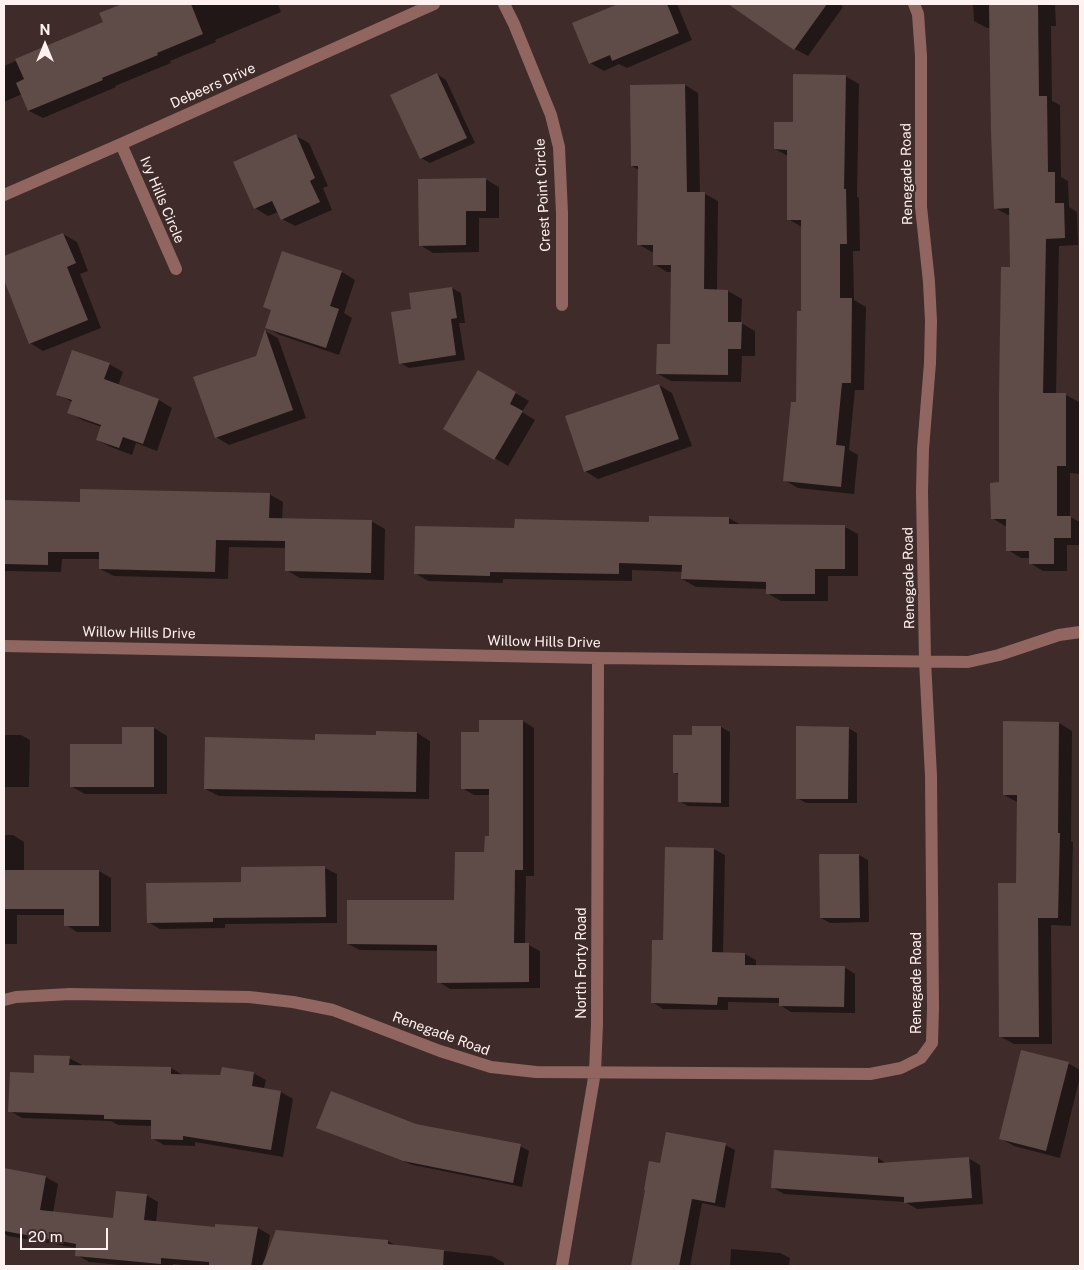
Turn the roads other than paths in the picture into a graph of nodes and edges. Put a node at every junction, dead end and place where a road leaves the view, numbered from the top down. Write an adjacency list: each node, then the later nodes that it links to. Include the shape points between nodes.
1 (434, 4): 4 (street, Debeers Drive)
2 (504, 4): 7 (street, Crest Point Circle, via 551,115 559,148)
3 (914, 4): 11 (street, Renegade Road, via 918,14 921,56 922,207 931,321 922,492)
4 (121, 144): 5 (street, Debeers Drive); 6 (street, Ivy Hills Circle)
5 (4, 195)
6 (176, 269)
7 (562, 305)
8 (1080, 632): 11 (street, Willow Hills Drive, via 968,662)
9 (4, 646): 10 (street, Willow Hills Drive)
10 (598, 658): 11 (street, Willow Hills Drive); 13 (street, North Forty Road)
11 (925, 661): 13 (street, Renegade Road, via 931,776 933,1008 932,1043 921,1058 901,1068 870,1074)
12 (4, 1000): 13 (street, Renegade Road, via 70,994 249,997 293,1002 333,1010 491,1068)
13 (595, 1072): 14 (street, North Forty Road)
14 (562, 1266)

